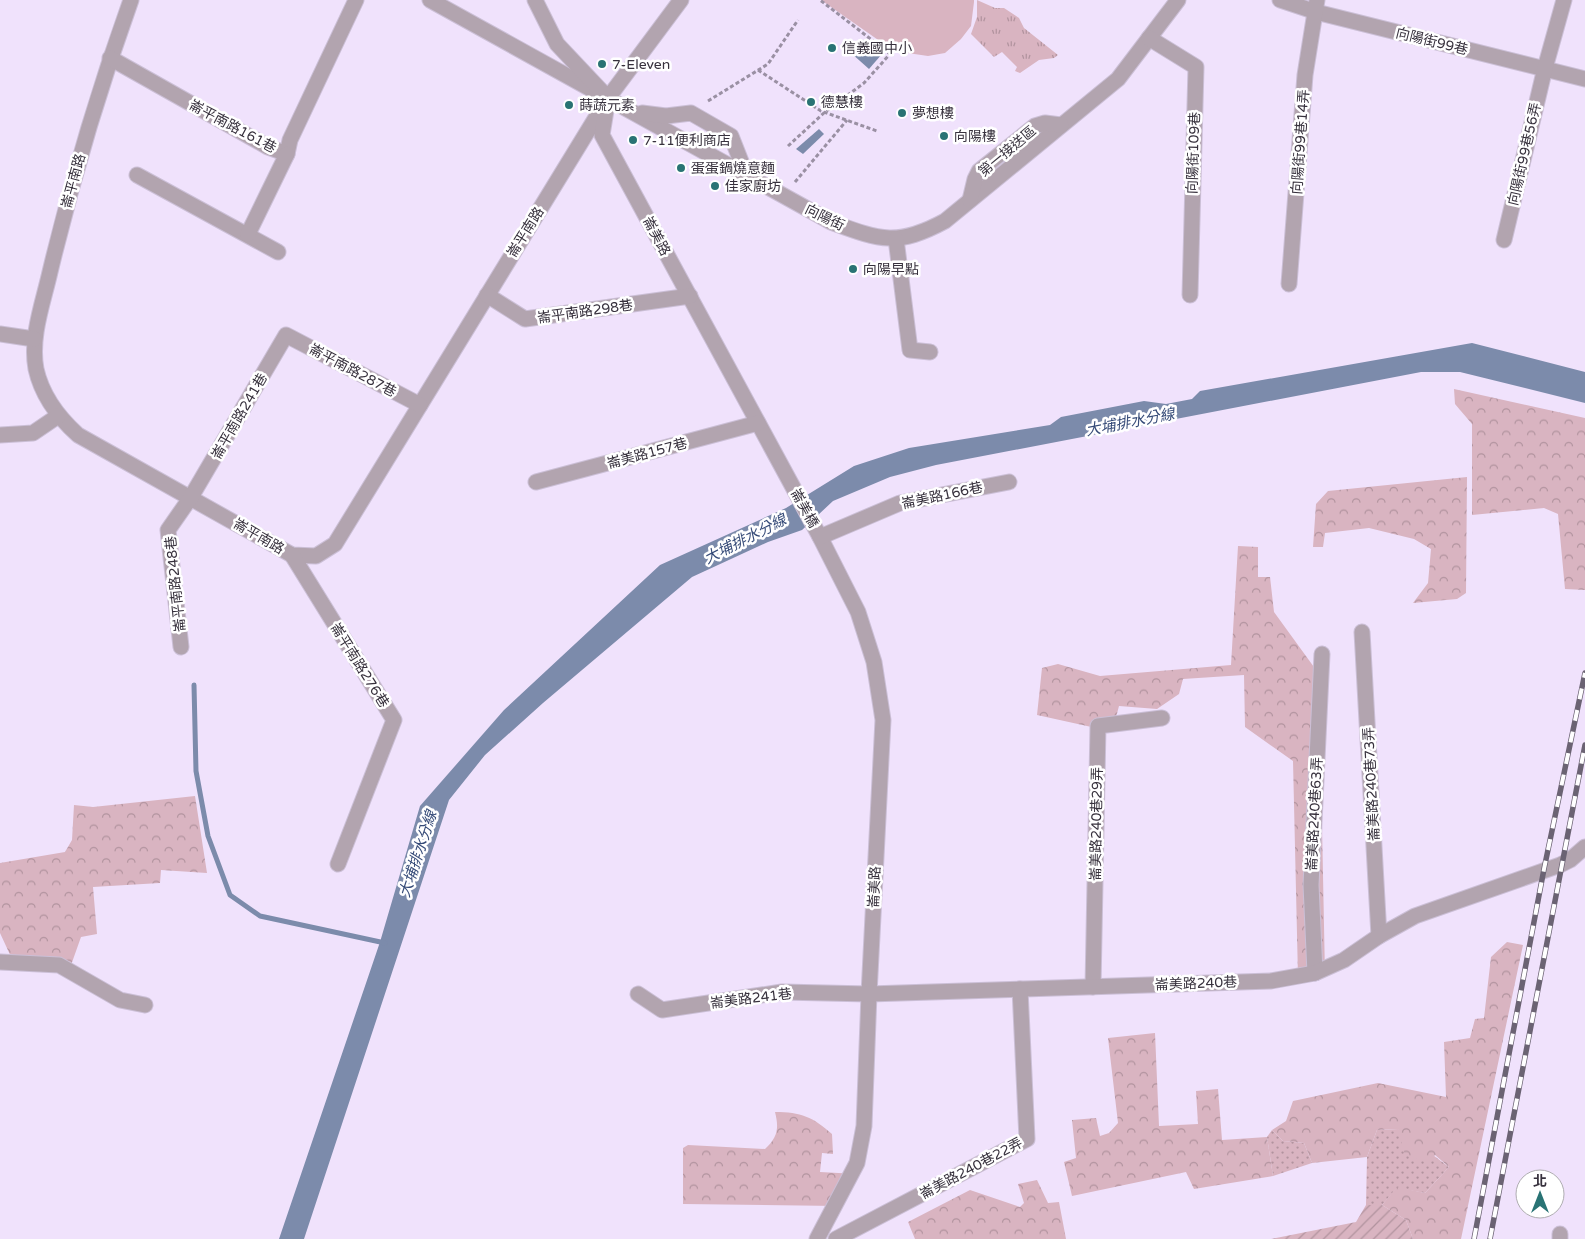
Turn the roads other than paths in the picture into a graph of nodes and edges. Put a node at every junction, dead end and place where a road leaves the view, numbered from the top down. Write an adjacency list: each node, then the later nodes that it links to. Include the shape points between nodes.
1 (131, 0): 11 (street, 崙平南路)
2 (356, 0): 16 (street, 崙平南路161巷, via 290,140)
3 (430, 0): 14 (street, 向陽街)
4 (535, 0): 14 (street, via 557,44)
5 (681, 0): 14 (street, 崙平南路)
6 (1178, 0): 10 (street, 向陽街)
7 (1280, 0): 9 (street, 向陽街99巷)
8 (1564, 0): 12 (street, 向陽街99巷56弄)
9 (1317, 6): 12 (street, 向陽街99巷); 23 (street, 向陽街99巷14弄, via 1304,75)
10 (1149, 38): 20 (street, 向陽街, via 1118,79 945,220 920,234); 25 (street, 向陽街109巷, via 1196,67)
11 (110, 58): 16 (street, 崙平南路161巷, via 268,147); 29 (street, 崙平南路, via 72,181)
12 (1545, 68): 13 (street, 向陽街99巷); 21 (street, 向陽街99巷56弄)
13 (1585, 79)
14 (608, 98): 15 (street, 向陽街); 24 (street, 崙平南路); 26 (street, 崙美路, via 602,135)
15 (633, 112): 18 (street, 向陽街); 18 (street, via 666,116 691,113 731,136 744,169)
16 (287, 154): 19 (street)
17 (137, 175): 19 (street)
18 (754, 179): 20 (street, 向陽街, via 831,222 870,237)
19 (248, 234): 22 (street)
20 (896, 239): 30 (street, via 910,350)
21 (1504, 240)
22 (278, 252)
23 (1290, 284)
24 (487, 295): 26 (street, 崙平南路298巷, via 525,319); 31 (street, 崙平南路)
25 (1190, 295)
26 (690, 296): 33 (street, 崙美路)
27 (0, 334): 29 (street)
28 (286, 335): 31 (street, 崙平南路287巷); 38 (street, 崙平南路241巷)
29 (34, 339): 32 (street, 崙平南路, via 36,369)
30 (930, 352)
31 (420, 405): 40 (street, 崙平南路, via 335,544 316,556)
32 (58, 416): 34 (street, via 33,433); 38 (street, 崙平南路, via 78,435)
33 (758, 423): 35 (street, 崙美路); 36 (street, 崙美路157巷)
34 (0, 435)
35 (789, 479): 39 (street, 崙美橋)
36 (536, 482)
37 (1009, 482): 39 (street, 崙美路166巷, via 900,503)
38 (191, 497): 40 (street, 崙平南路); 42 (street, 崙平南路248巷, via 168,530)
39 (820, 537): 53 (street, 崙美路, via 858,612 874,662 883,720)
40 (292, 555): 46 (street, 崙平南路276巷, via 394,720)
41 (1362, 632): 47 (street, 崙美路240巷73弄)
42 (181, 646)
43 (1322, 654): 49 (street, 崙美路240巷63弄, via 1311,884)
44 (1162, 718): 50 (street, 崙美路240巷29弄, via 1098,726)
45 (1585, 847): 47 (street, 崙美路240巷, via 1565,862 1415,916)
46 (338, 864)
47 (1380, 936): 49 (street, 崙美路240巷, via 1344,960)
48 (0, 962): 54 (street, via 59,964 120,1000)
49 (1315, 973): 50 (street, 崙美路240巷, via 1271,981)
50 (1093, 987): 51 (street, 崙美路240巷)
51 (1020, 989): 53 (street, 崙美路240巷); 56 (street, 崙美路240巷22弄, via 1027,1139)
52 (638, 994): 53 (street, 崙美路241巷, via 662,1010 782,992)
53 (869, 994): 55 (street, 崙美路, via 864,1126 857,1164)
54 (145, 1005)
55 (817, 1239)
56 (836, 1239)

